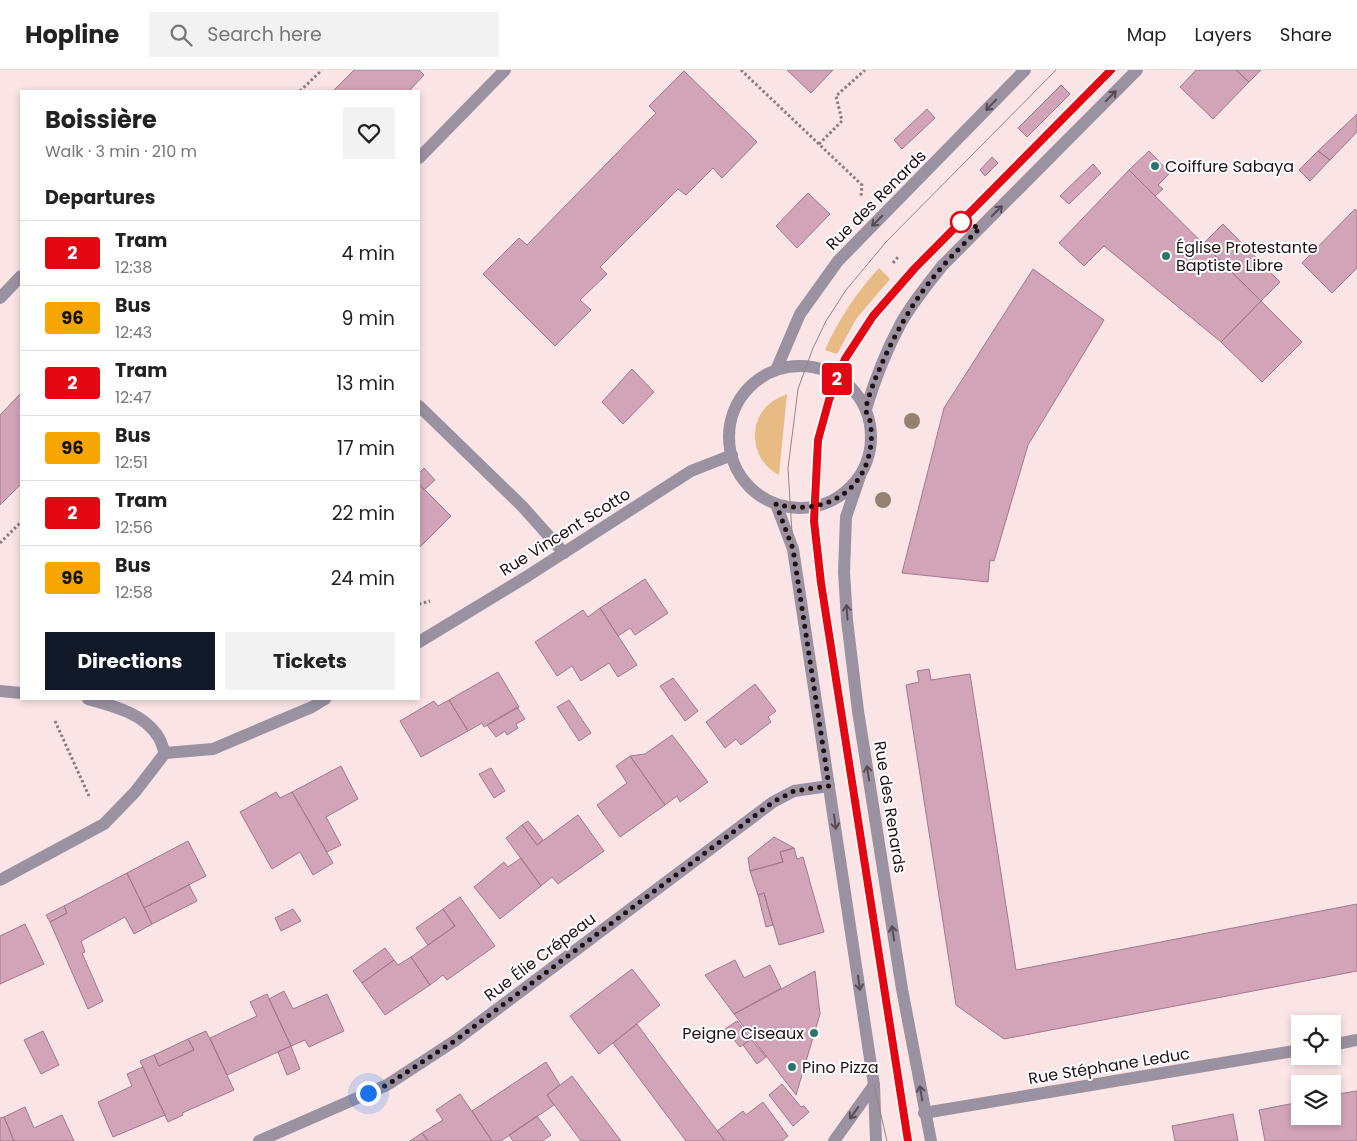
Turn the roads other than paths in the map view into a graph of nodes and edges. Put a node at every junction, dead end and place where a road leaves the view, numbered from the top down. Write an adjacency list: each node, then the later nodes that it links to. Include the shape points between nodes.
1 (505, 70): 4 (street)
2 (1025, 70): 7 (street, Rue des Renards, one-way to 7, via 838,261 800,314)
3 (1137, 70): 9 (street, one-way to 3, via 878,372 902,322 922,291 942,266)
4 (420, 157)
5 (20, 277): 6 (street)
6 (0, 298)
7 (776, 370): 9 (street, via 803,366 832,373 849,385); 10 (street, via 752,384 736,406 729,441)
8 (420, 407): 13 (street, via 522,506)
9 (866, 409): 11 (street, via 871,444)
10 (732, 455): 12 (street, via 748,485); 13 (street, Rue Vincent Scotto, via 691,471)
11 (860, 476): 12 (street, via 838,498 817,506 800,508); 26 (street, Rue des Renards, one-way to 11, via 861,730 847,620 844,572 846,517)
12 (776, 504): 20 (street, via 793,549)
13 (564, 553): 14 (street, Rue Vincent Scotto)
14 (420, 641)
15 (0, 691): 16 (street)
16 (20, 693)
17 (92, 700): 19 (street, via 119,707 146,723)
18 (323, 700): 19 (street, via 213,749)
19 (165, 753): 21 (street, via 135,792 104,824)
20 (829, 786): 25 (street, one-way to 25); 27 (street, Rue Élie Crépeau, via 794,791 773,802 456,1040 387,1085)
21 (0, 880)
22 (1357, 1040): 23 (street)
23 (1341, 1043)
24 (1291, 1052): 26 (street, Rue Stéphane Leduc)
25 (874, 1085): 28 (street, one-way to 28); 29 (street)
26 (924, 1113): 30 (street, Rue des Renards)
27 (259, 1141)
28 (834, 1141)
29 (876, 1141)
30 (931, 1141)

